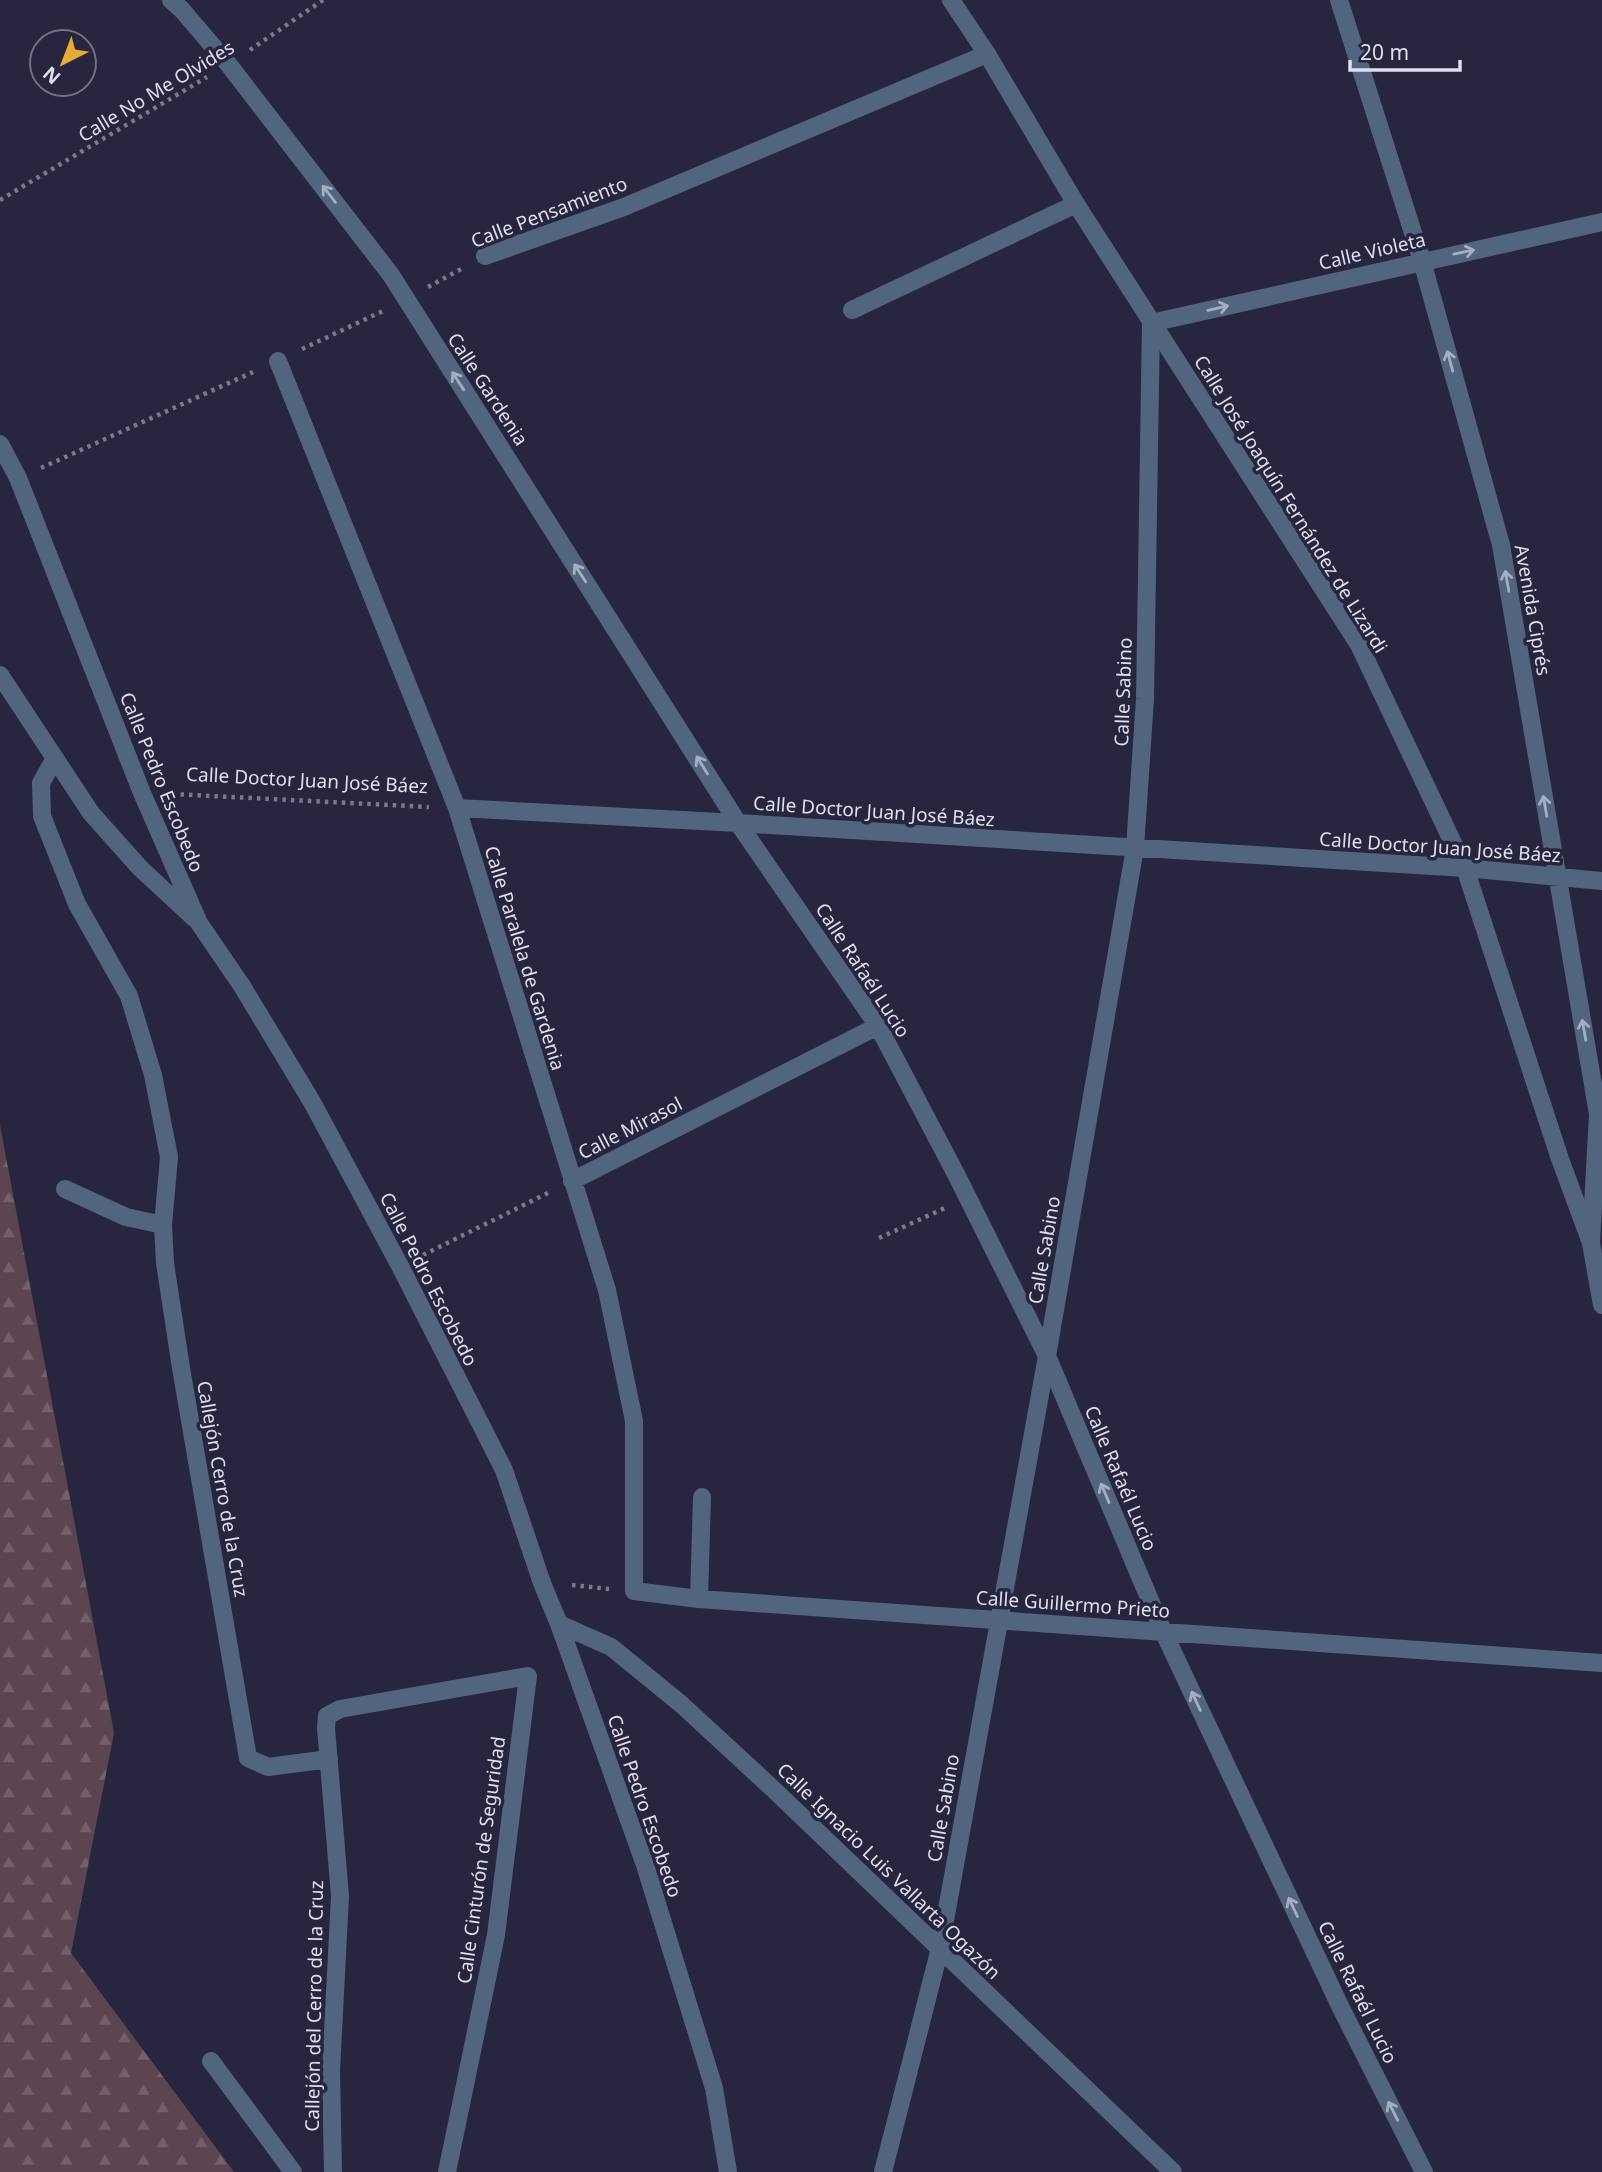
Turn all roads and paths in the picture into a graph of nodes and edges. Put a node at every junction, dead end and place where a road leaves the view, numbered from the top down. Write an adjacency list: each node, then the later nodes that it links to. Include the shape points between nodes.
1 (171, 0): 6 (street, Calle Gardenia)
2 (323, 0): 6 (path, Calle No Me Olvides)
3 (951, 0): 5 (street, Calle José Joaquín Fernández de Lizardi)
4 (1339, 0): 11 (street, Avenida Ciprés)
5 (987, 54): 8 (street, Calle José Joaquín Fernández de Lizardi); 10 (street, Calle Pensamiento, via 624,207)
6 (229, 65): 7 (path, Calle No Me Olvides); 12 (street, Calle Gardenia, one-way to 6)
7 (0, 200)
8 (1076, 204): 13 (street); 14 (street, Calle José Joaquín Fernández de Lizardi)
9 (1602, 222): 11 (street, Calle Violeta, one-way to 9)
10 (485, 256): 12 (path, Calle Pensamiento)
11 (1422, 261): 14 (street, Calle Violeta, one-way to 11); 25 (street, Avenida Ciprés, one-way to 11, via 1501,545)
12 (406, 300): 15 (path, Calle Pensamiento); 22 (street, Calle Gardenia, one-way to 12)
13 (852, 310)
14 (1152, 323): 23 (street, Calle Sabino, via 1145,699); 24 (street, Calle José Joaquín Fernández de Lizardi, via 1359,645)
15 (278, 360): 17 (path, Calle Pensamiento); 21 (street, Calle Paralela de Gardenia)
16 (0, 444): 17 (street, Calle Pedro Escobedo)
17 (18, 478): 20 (street, Calle Pedro Escobedo)
18 (0, 676): 19 (street)
19 (55, 758): 27 (street, via 91,813); 32 (street, Callejón Cerro de la Cruz, via 41,783 43,816 77,904 129,996 153,1075 169,1157)
20 (142, 793): 21 (path, Calle Doctor Juan José Báez); 27 (street, Calle Pedro Escobedo)
21 (457, 808): 22 (street, Calle Doctor Juan José Báez); 29 (street, Calle Paralela de Gardenia)
22 (738, 823): 23 (street, Calle Doctor Juan José Báez); 28 (street, Calle Rafaél Lucio)
23 (1135, 848): 24 (street, Calle Doctor Juan José Báez); 37 (street, Calle Sabino)
24 (1465, 868): 25 (street, Calle Doctor Juan José Báez); 34 (street, Calle José Joaquín Fernández de Lizardi)
25 (1557, 878): 26 (street, Calle Doctor Juan José Báez); 34 (street, Avenida Ciprés, one-way to 25, via 1598,1114)
26 (1602, 881)
27 (199, 923): 35 (street, Calle Pedro Escobedo, via 312,1102)
28 (878, 1026): 29 (street, Calle Mirasol); 31 (street, Calle Rafaél Lucio)
29 (572, 1181): 35 (path, Calle Mirasol); 40 (street, Calle Paralela de Gardenia, via 607,1290 634,1421)
30 (65, 1189): 32 (street, via 126,1217)
31 (967, 1197): 33 (path); 37 (street, Calle Rafaél Lucio)
32 (163, 1225): 47 (street, Callejón Cerro de la Cruz, via 181,1368 248,1759 268,1767)
33 (879, 1238)
34 (1591, 1244): 36 (street, Calle José Joaquín Fernández de Lizardi)
35 (400, 1266): 39 (street, Calle Pedro Escobedo, via 504,1470)
36 (1602, 1305)
37 (1047, 1356): 42 (street, Calle Sabino); 44 (street, Calle Rafaél Lucio, one-way to 37)
38 (702, 1496): 41 (street)
39 (542, 1583): 40 (path); 43 (street, Calle Pedro Escobedo)
40 (634, 1591): 41 (street, Calle Guillermo Prieto)
41 (699, 1599): 42 (street, Calle Guillermo Prieto)
42 (998, 1620): 44 (street, Calle Guillermo Prieto); 48 (street, Calle Sabino)
43 (559, 1624): 48 (street, Calle Ignacio Luis Vallarta Ogazón, via 611,1647 681,1704); 53 (street, Calle Pedro Escobedo, via 645,1865 715,2088)
44 (1163, 1631): 45 (street, Calle Guillermo Prieto); 56 (street, Calle Rafaél Lucio, one-way to 44)
45 (1602, 1663)
46 (327, 1716): 47 (street, Callejón del Cerro de la Cruz); 52 (street, Calle Cinturón de Seguridad, via 340,1709 528,1676 496,1935)
47 (329, 1759): 51 (street, Callejón del Cerro de la Cruz, via 341,1896 331,2071)
48 (940, 1948): 54 (street, Calle Sabino); 55 (street, Calle Ignacio Luis Vallarta Ogazón)
49 (211, 2061): 50 (street)
50 (293, 2172)
51 (333, 2172)
52 (447, 2172)
53 (729, 2172)
54 (883, 2172)
55 (1173, 2172)
56 (1424, 2172)

